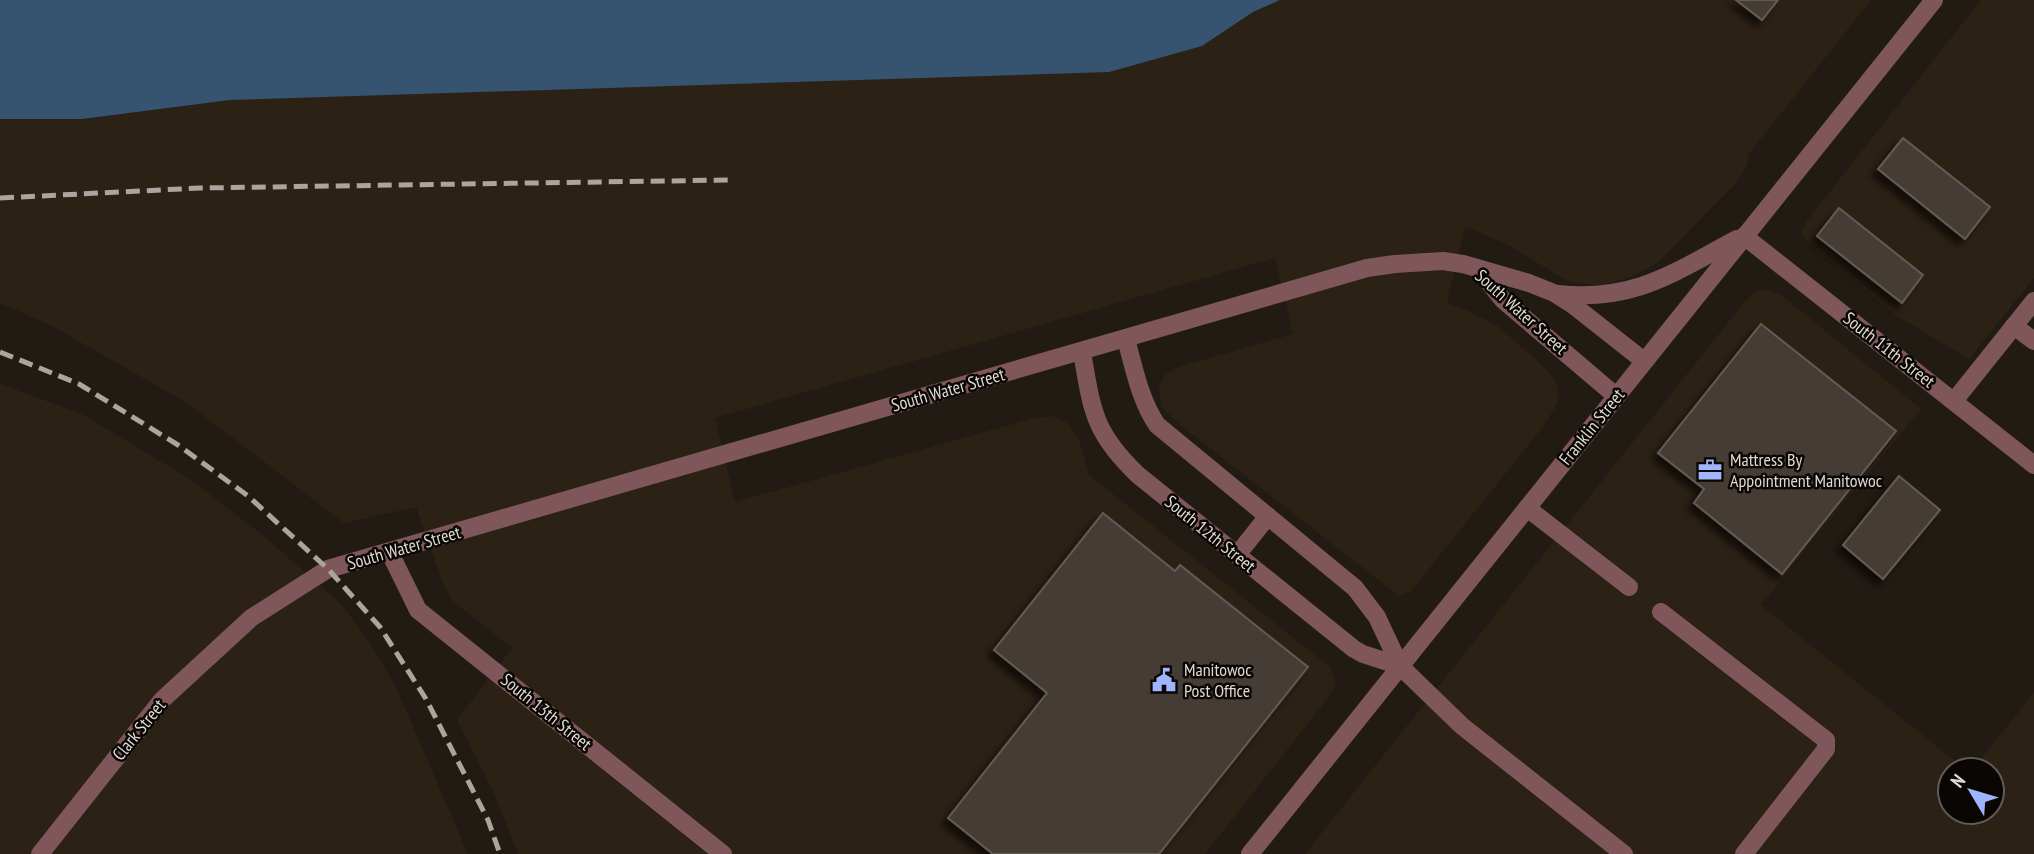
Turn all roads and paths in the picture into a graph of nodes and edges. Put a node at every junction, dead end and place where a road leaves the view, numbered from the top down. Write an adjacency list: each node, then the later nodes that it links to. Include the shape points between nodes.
1 (1934, 0): 2 (street, Franklin Street)
2 (1744, 236): 4 (street, via 1627,292); 10 (street, Franklin Street); 12 (street, South 11th Street)
3 (1480, 271): 4 (street); 7 (street, South Water Street, via 1463,264 1429,261 1367,268); 11 (street, South Water Street, via 1503,300)
4 (1554, 293): 10 (street)
5 (2034, 301): 6 (street)
6 (2014, 326): 8 (street); 12 (street)
7 (1126, 339): 9 (street, South Water Street); 15 (street, South 12th Street, via 1143,399 1157,425)
8 (2034, 341)
9 (1082, 352): 16 (street, South Water Street); 17 (street, South 12th Street, via 1100,431 1117,455)
10 (1644, 361): 11 (street, Franklin Street)
11 (1616, 396): 14 (street, Franklin Street)
12 (1954, 401): 13 (street, South 11th Street)
13 (2034, 465)
14 (1527, 508): 18 (street); 21 (street, Franklin Street)
15 (1268, 516): 17 (street); 21 (street, South 12th Street, via 1355,588 1377,617)
16 (390, 553): 20 (street, South Water Street, via 328,569); 23 (street, South 13th Street, via 418,610)
17 (1237, 555): 21 (street, South 12th Street, via 1354,649)
18 (1629, 587)
19 (1661, 612): 26 (street, via 1826,740 1826,749)
20 (251, 618): 22 (street, Clark Street, via 162,700)
21 (1400, 666): 24 (street, Franklin Street); 25 (street, South 12th Street, via 1462,726)
22 (40, 854)
23 (723, 854)
24 (1250, 854)
25 (1624, 854)
26 (1744, 854)

